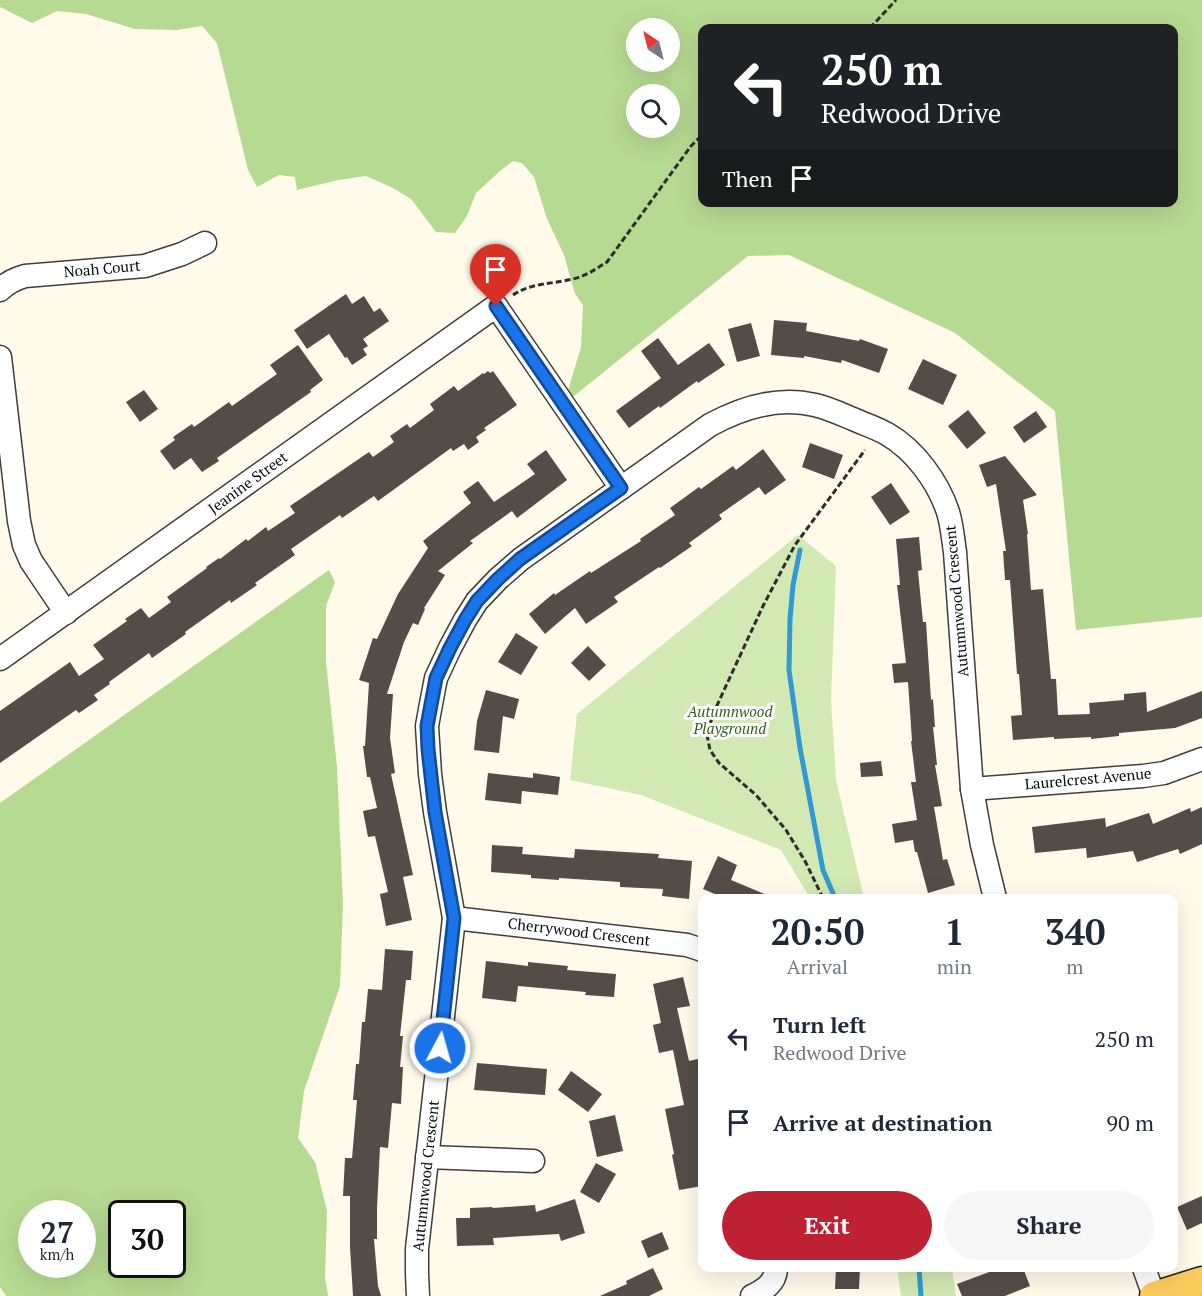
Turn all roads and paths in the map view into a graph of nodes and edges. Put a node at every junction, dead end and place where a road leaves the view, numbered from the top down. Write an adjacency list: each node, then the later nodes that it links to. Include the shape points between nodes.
1 (896, 0): 2 (path)
2 (874, 24)
3 (698, 139): 6 (path, via 607,261 575,279 521,289)
4 (205, 243): 5 (street, Noah Court, via 144,266 25,276)
5 (0, 290)
6 (496, 306): 9 (street); 10 (street, Jeanine Street)
7 (0, 357): 10 (street, via 24,545)
8 (865, 450): 14 (path, via 795,545 763,606 707,735 710,750 719,763 756,795 786,830)
9 (621, 488): 13 (street, Autumnwood Crescent, via 729,414 773,402 816,405 887,434 903,446 932,479 952,529); 16 (street, Autumnwood Crescent, via 498,579 465,620 436,678 427,726 428,749)
10 (66, 613): 11 (street, Jeanine Street)
11 (0, 659)
12 (1202, 759): 13 (street, Laurelcrest Avenue, via 1143,776)
13 (972, 789): 15 (street, Autumnwood Crescent)
14 (821, 894)
15 (994, 894)
16 (454, 918): 17 (street, Cherrywood Crescent); 18 (street, Autumnwood Crescent)
17 (698, 949)
18 (427, 1157): 19 (street); 23 (street, Autumnwood Crescent, via 417,1249)
19 (533, 1161)
20 (776, 1272): 24 (street, via 772,1282)
21 (1145, 1272): 25 (street)
22 (1202, 1281): 25 (main road)
23 (418, 1296)
24 (752, 1296)
25 (1154, 1296)

